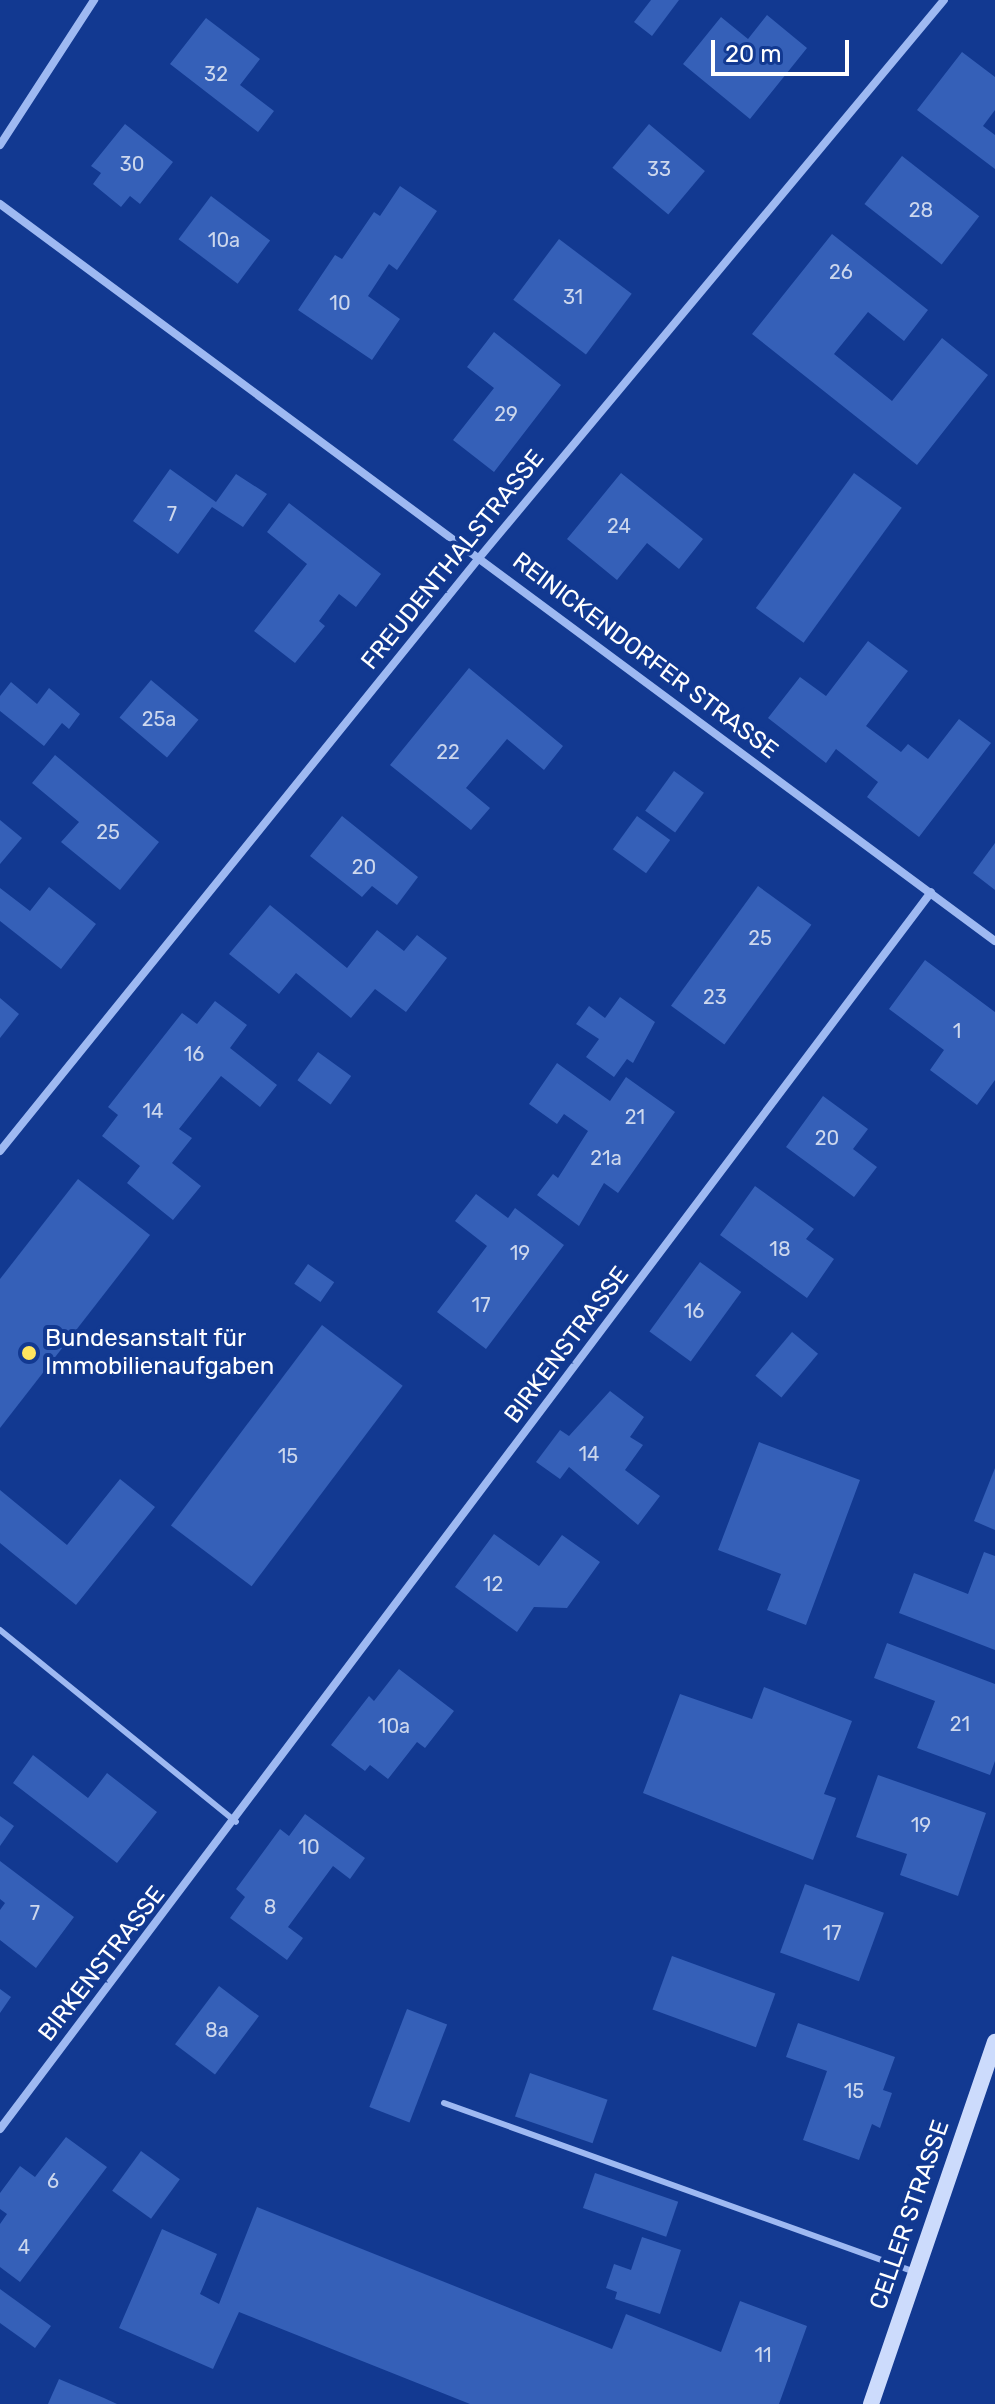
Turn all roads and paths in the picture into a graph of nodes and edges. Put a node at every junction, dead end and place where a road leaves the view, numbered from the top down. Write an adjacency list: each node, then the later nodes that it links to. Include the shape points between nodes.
1 (94, 0): 3 (street)
2 (944, 0): 5 (street, FREUDENTHALSTRASSE)
3 (0, 145)
4 (0, 204): 5 (street, REINICKENDORFER STRASSE)
5 (479, 558): 6 (street, REINICKENDORFER STRASSE); 8 (street, FREUDENTHALSTRASSE)
6 (931, 892): 7 (street, REINICKENDORFER STRASSE); 10 (street, BIRKENSTRASSE)
7 (995, 941)
8 (0, 1151)
9 (0, 1630): 10 (lane)
10 (236, 1822): 13 (street, BIRKENSTRASSE)
11 (995, 2042): 14 (main road, CELLER STRASSE)
12 (444, 2103): 14 (lane)
13 (0, 2129)
14 (915, 2272): 15 (main road, CELLER STRASSE)
15 (871, 2404)

